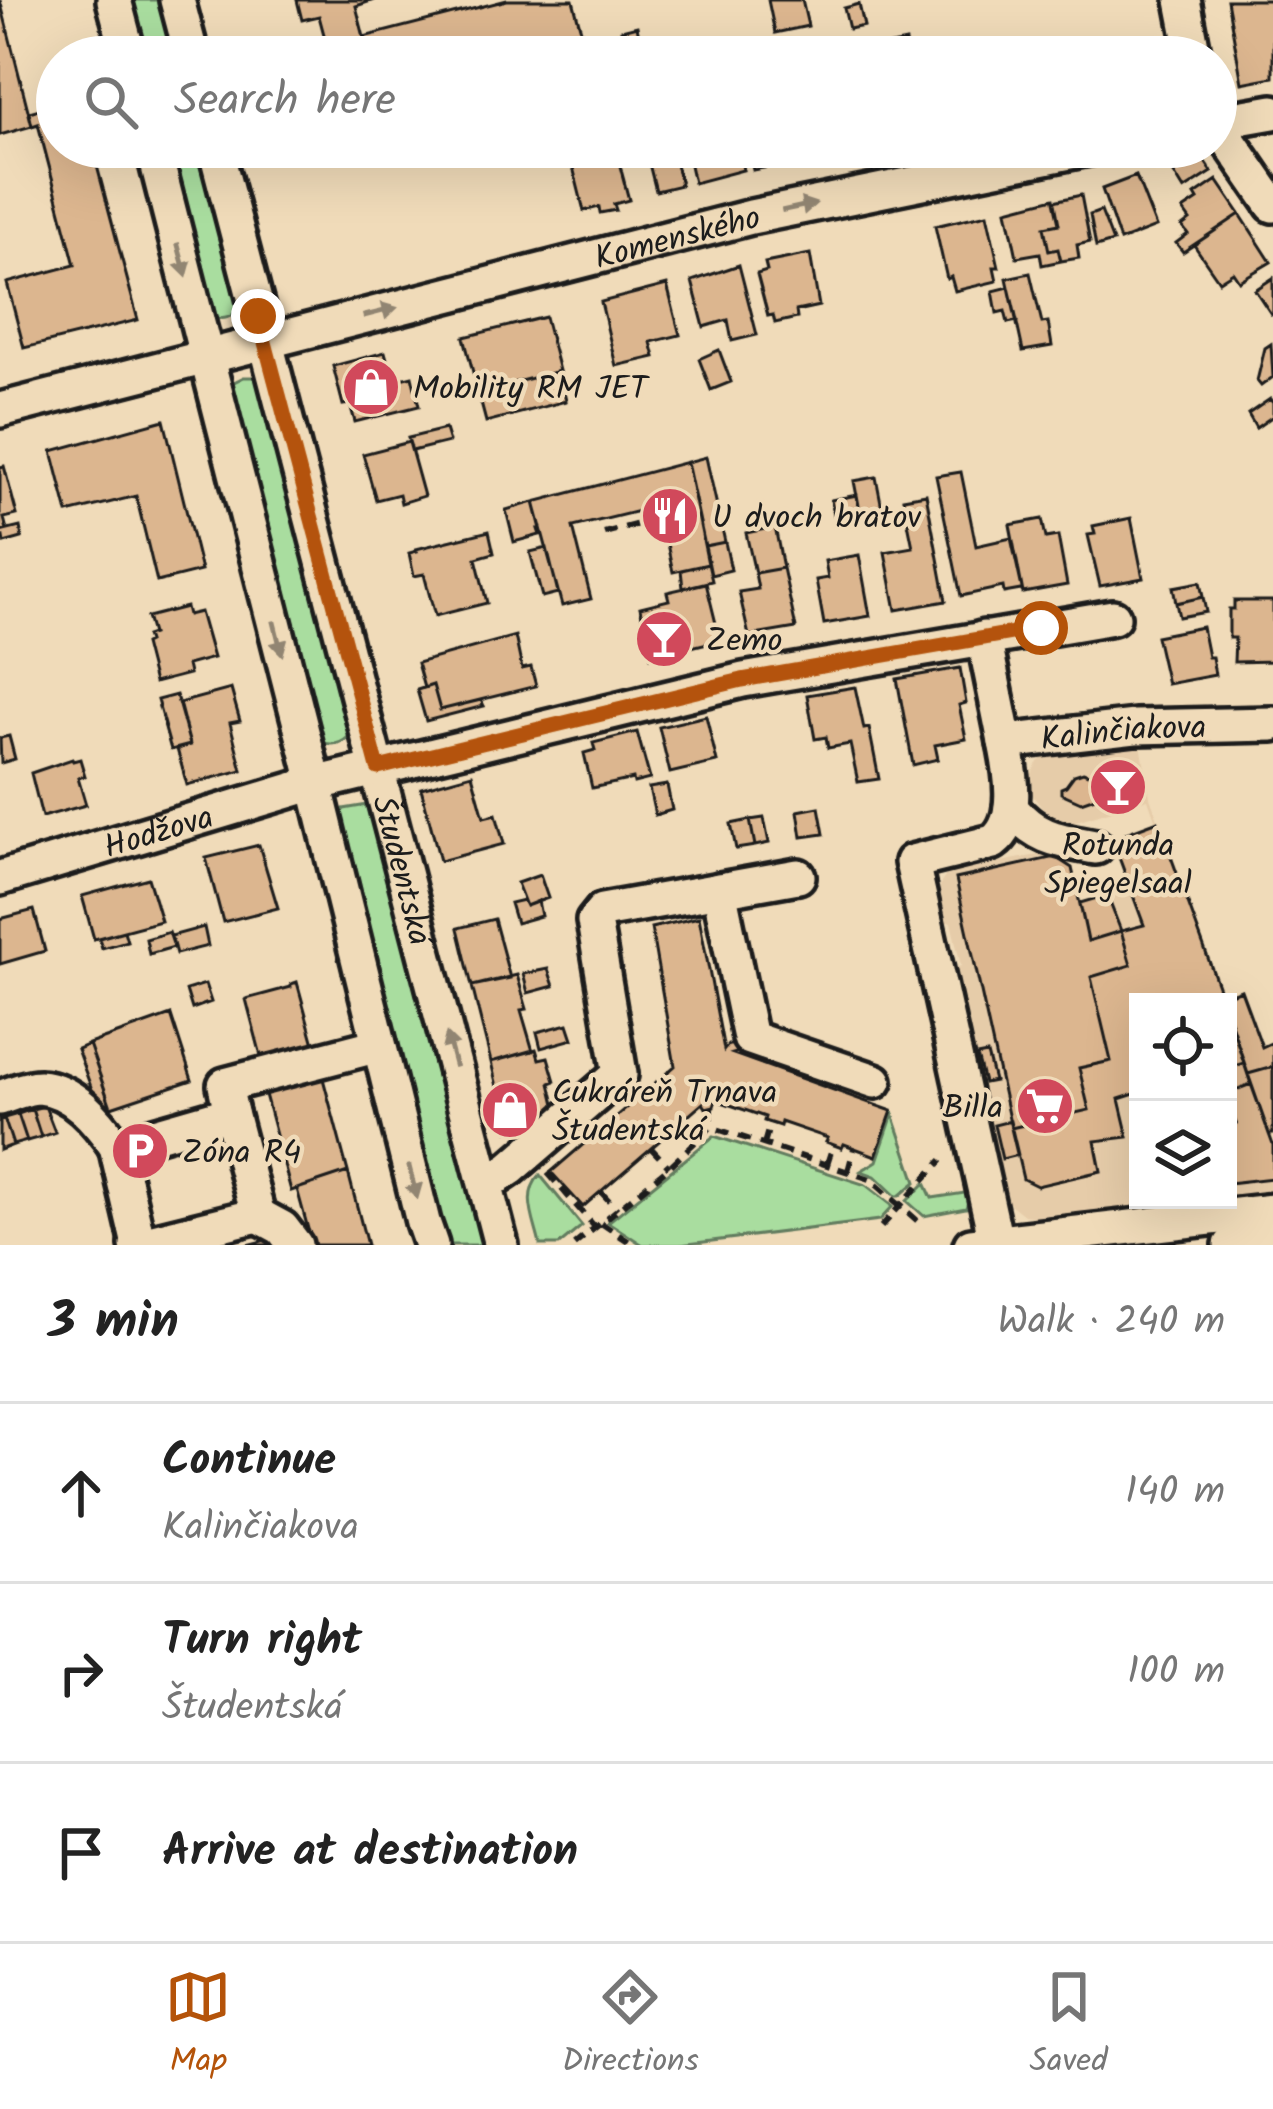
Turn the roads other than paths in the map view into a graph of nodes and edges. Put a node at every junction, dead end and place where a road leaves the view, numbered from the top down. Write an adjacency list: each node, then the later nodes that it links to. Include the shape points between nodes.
1 (114, 0): 4 (street)
2 (177, 0): 5 (street)
3 (1183, 0): 6 (street)
4 (123, 36)
5 (186, 36)
6 (1190, 36)
7 (1273, 112): 8 (street)
8 (1237, 118)
9 (1237, 153): 13 (street)
10 (158, 168): 15 (street, Študentská, one-way to 15)
11 (221, 168): 14 (street, Študentská)
12 (991, 168): 14 (street, Komenského, one-way to 12, via 751,217)
13 (1273, 205)
14 (266, 340): 15 (street, Komenského); 21 (street, Študentská)
15 (207, 356): 16 (street, Komenského); 22 (street, Študentská, one-way to 22)
16 (0, 410)
17 (1113, 617): 18 (street)
18 (983, 638): 20 (street, Kalinčiakova); 21 (street, via 742,680)
19 (1273, 724): 20 (street, Kalinčiakova, via 1135,727)
20 (1005, 742): 23 (street)
21 (378, 768): 22 (street, Hodžova); 33 (street, Študentská, one-way to 21)
22 (315, 783): 26 (street, Hodžova); 28 (street, Študentská)
23 (1011, 808): 24 (street, via 1030,829); 38 (street, via 993,842 911,862)
24 (1096, 847)
25 (798, 875): 27 (street)
26 (0, 878)
27 (719, 890): 29 (street, via 750,1038); 33 (street, via 602,911 594,921 620,1074 530,1152)
28 (380, 1045): 31 (street, via 225,1085); 37 (street, Študentská, one-way to 37)
29 (875, 1081)
30 (0, 1098): 32 (street, via 38,1087 67,1096)
31 (231, 1113): 32 (street); 35 (street)
32 (116, 1146): 39 (street)
33 (485, 1179): 41 (street, Študentská)
34 (1273, 1211): 38 (street)
35 (258, 1215): 39 (street); 40 (street)
36 (1273, 1237): 42 (street)
37 (428, 1242)
38 (984, 1244)
39 (138, 1245)
40 (295, 1245)
41 (501, 1245)
42 (1231, 1245)

